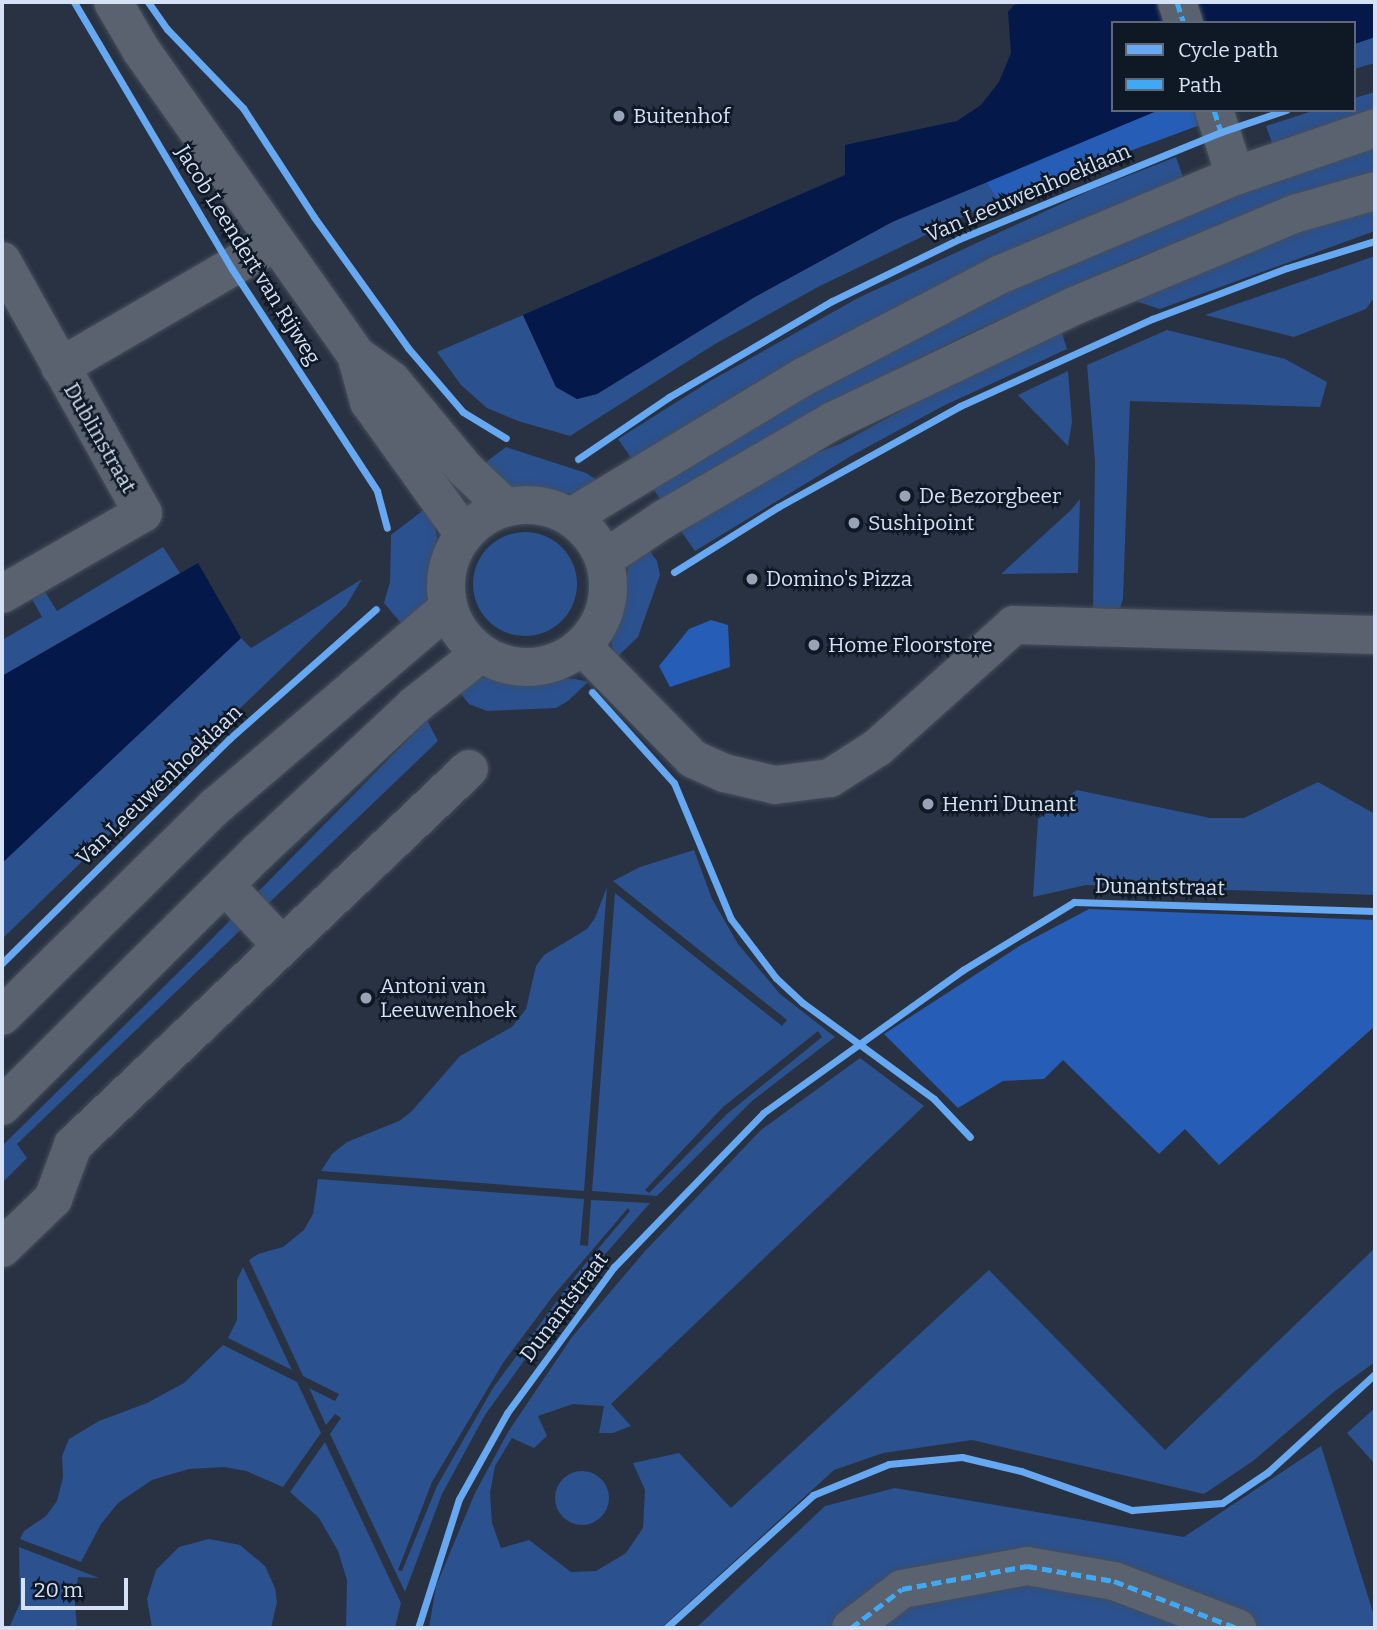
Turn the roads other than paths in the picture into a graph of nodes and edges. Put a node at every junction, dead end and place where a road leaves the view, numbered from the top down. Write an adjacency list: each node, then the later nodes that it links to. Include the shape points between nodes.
1 (113, 2): 8 (street, Jacob Leendert van Rijweg, via 141,50)
2 (1177, 2): 3 (street)
3 (1183, 21)
4 (1215, 112): 6 (street)
5 (1375, 128): 6 (street)
6 (1235, 176): 13 (street, via 999,275 806,376)
7 (1375, 191): 15 (street, via 1294,214 1074,306 881,398 763,460)
8 (275, 242): 10 (street, Jacob Leendert van Rijweg); 11 (street, Dublinstraat)
9 (2, 261): 11 (street, Dublinstraat)
10 (356, 355): 12 (street, Jacob Leendert van Rijweg, via 391,380 465,469); 14 (street, Jacob Leendert van Rijweg, via 369,402)
11 (60, 367): 16 (street, Dublinstraat, via 143,513)
12 (505, 507): 13 (street, via 532,504); 14 (street)
13 (571, 517): 15 (street, via 591,535)
14 (464, 534): 17 (street, via 447,569)
15 (604, 559): 19 (street, via 606,606)
16 (2, 594)
17 (448, 608): 20 (street, via 460,633); 24 (street, via 216,806)
18 (1375, 635): 19 (street, via 1014,625 877,748 830,778 775,785 724,773 694,759)
19 (582, 646): 20 (street, via 559,661 533,667 505,664)
20 (481, 653): 22 (street, via 415,705)
21 (469, 769): 23 (street)
22 (225, 885): 23 (street); 25 (street)
23 (282, 946): 26 (street, via 72,1145 53,1199)
24 (2, 1016)
25 (2, 1106)
26 (2, 1248)
27 (851, 1628): 28 (street, via 902,1588 1027,1566 1114,1581)
28 (1237, 1628)

